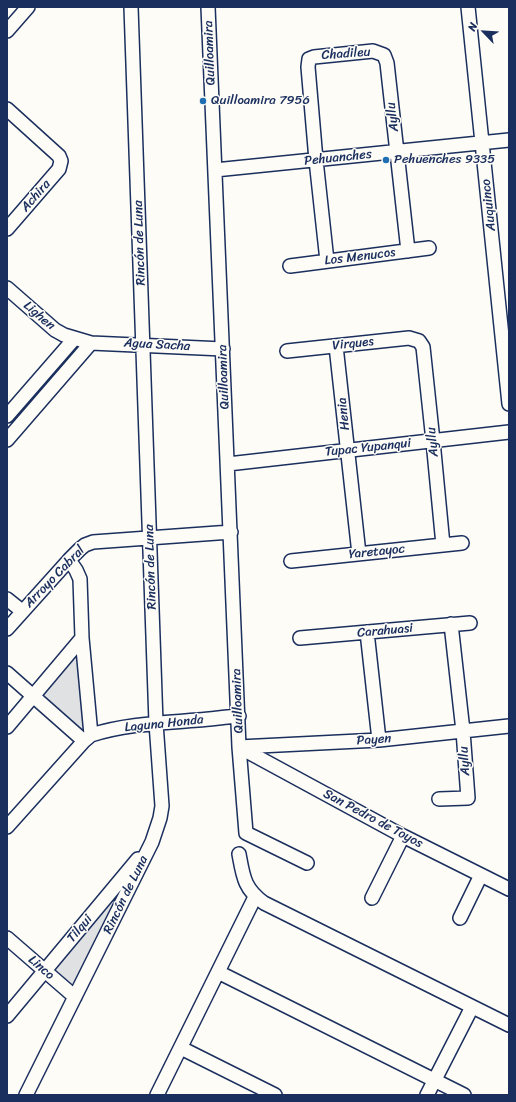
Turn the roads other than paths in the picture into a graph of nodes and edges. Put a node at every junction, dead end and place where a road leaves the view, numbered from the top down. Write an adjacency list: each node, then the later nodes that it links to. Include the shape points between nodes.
1 (28, 7): 5 (street)
2 (131, 7): 22 (street, Rincón de Luna)
3 (208, 7): 12 (street, Quilloamira)
4 (468, 7): 9 (street, Auquinco)
5 (7, 31)
6 (384, 54): 10 (street, Ayllu); 11 (street, Chadileu, via 373,51 309,59)
7 (7, 109): 13 (street, Achira, via 59,156 61,162 60,169)
8 (509, 140): 9 (street, Pehuanches)
9 (482, 143): 10 (street, Pehuanches); 26 (street, Auquinco)
10 (397, 152): 11 (street, Pehuanches); 15 (street, Ayllu)
11 (316, 160): 12 (street, Pehuanches); 16 (street)
12 (215, 170): 24 (street, Quilloamira)
13 (7, 229)
14 (429, 248): 15 (street, Los Menucos)
15 (408, 251): 16 (street, Los Menucos)
16 (327, 261): 17 (street, Los Menucos)
17 (290, 266)
18 (7, 288): 19 (street, Lighen, via 55,330)
19 (74, 338): 21 (street, Agua Sacha); 27 (street)
20 (419, 341): 23 (street, Virques, via 409,338); 30 (street, Ayllu, via 423,347)
21 (91, 343): 22 (street, Agua Sacha); 29 (street)
22 (143, 345): 24 (street, Agua Sacha); 34 (street, Rincón de Luna)
23 (336, 346): 25 (street, Virques); 31 (street, Henia)
24 (223, 348): 32 (street, Quilloamira)
25 (287, 351)
26 (509, 404)
27 (7, 416)
28 (509, 432): 30 (street, Tupac Yupanqui)
29 (7, 440)
30 (433, 441): 31 (street, Tupac Yupanqui); 36 (street, Ayllu)
31 (348, 450): 32 (street, Tupac Yupanqui); 37 (street, Henia)
32 (228, 464): 33 (street, Quilloamira)
33 (231, 532): 34 (street, Arroyo Cabral); 50 (street, Quilloamira)
34 (150, 537): 38 (street, Arroyo Cabral, via 93,542 85,545); 51 (street, Rincón de Luna)
35 (462, 543): 36 (street, Yaretayoc)
36 (443, 545): 37 (street, Yaretayoc)
37 (358, 554): 39 (street, Yaretayoc)
38 (69, 560): 41 (street, Arroyo Cabral); 46 (street, via 80,579)
39 (291, 561)
40 (7, 599): 41 (street)
41 (22, 612): 44 (street, Arroyo Cabral)
42 (470, 622): 43 (street, Carahuasi)
43 (451, 624): 45 (street, Carahuasi); 54 (street, Ayllu)
44 (7, 629)
45 (367, 632): 47 (street, Carahuasi); 56 (street)
46 (82, 638): 49 (street); 55 (street)
47 (300, 638)
48 (7, 673): 49 (street)
49 (33, 696): 53 (street); 55 (street)
50 (238, 716): 51 (street, Laguna Honda); 57 (street, Quilloamira)
51 (156, 722): 55 (street, Laguna Honda, via 106,730); 61 (street, Rincón de Luna, via 162,806)
52 (509, 726): 54 (street, Payen)
53 (7, 727)
54 (463, 731): 56 (street, Payen); 58 (street, Ayllu, via 468,798)
55 (87, 738): 59 (street)
56 (379, 740): 57 (street, Payen)
57 (239, 747): 60 (street, San Pedro de Toyos); 63 (street, Quilloamira, via 246,833)
58 (440, 799)
59 (7, 827)
60 (404, 836): 64 (street, San Pedro de Toyos); 67 (street)
61 (152, 842): 70 (street, Tilqui); 72 (street, Rincón de Luna)
62 (239, 854): 66 (street, via 248,888)
63 (307, 863)
64 (481, 875): 65 (street, San Pedro de Toyos); 68 (street)
65 (509, 889)
66 (255, 897): 71 (street); 73 (street)
67 (372, 898)
68 (460, 918)
69 (7, 938): 70 (street, Linco)
70 (45, 971): 72 (street, Linco); 74 (street, Tilqui)
71 (218, 972): 76 (street); 77 (street)
72 (75, 998): 79 (street, Rincón de Luna)
73 (472, 1007): 75 (street); 77 (street)
74 (7, 1016)
75 (509, 1025)
76 (181, 1048): 78 (street); 80 (street)
77 (434, 1080): 81 (street); 82 (street)
78 (272, 1094)
79 (26, 1095)
80 (157, 1095)
81 (427, 1095)
82 (464, 1095)

